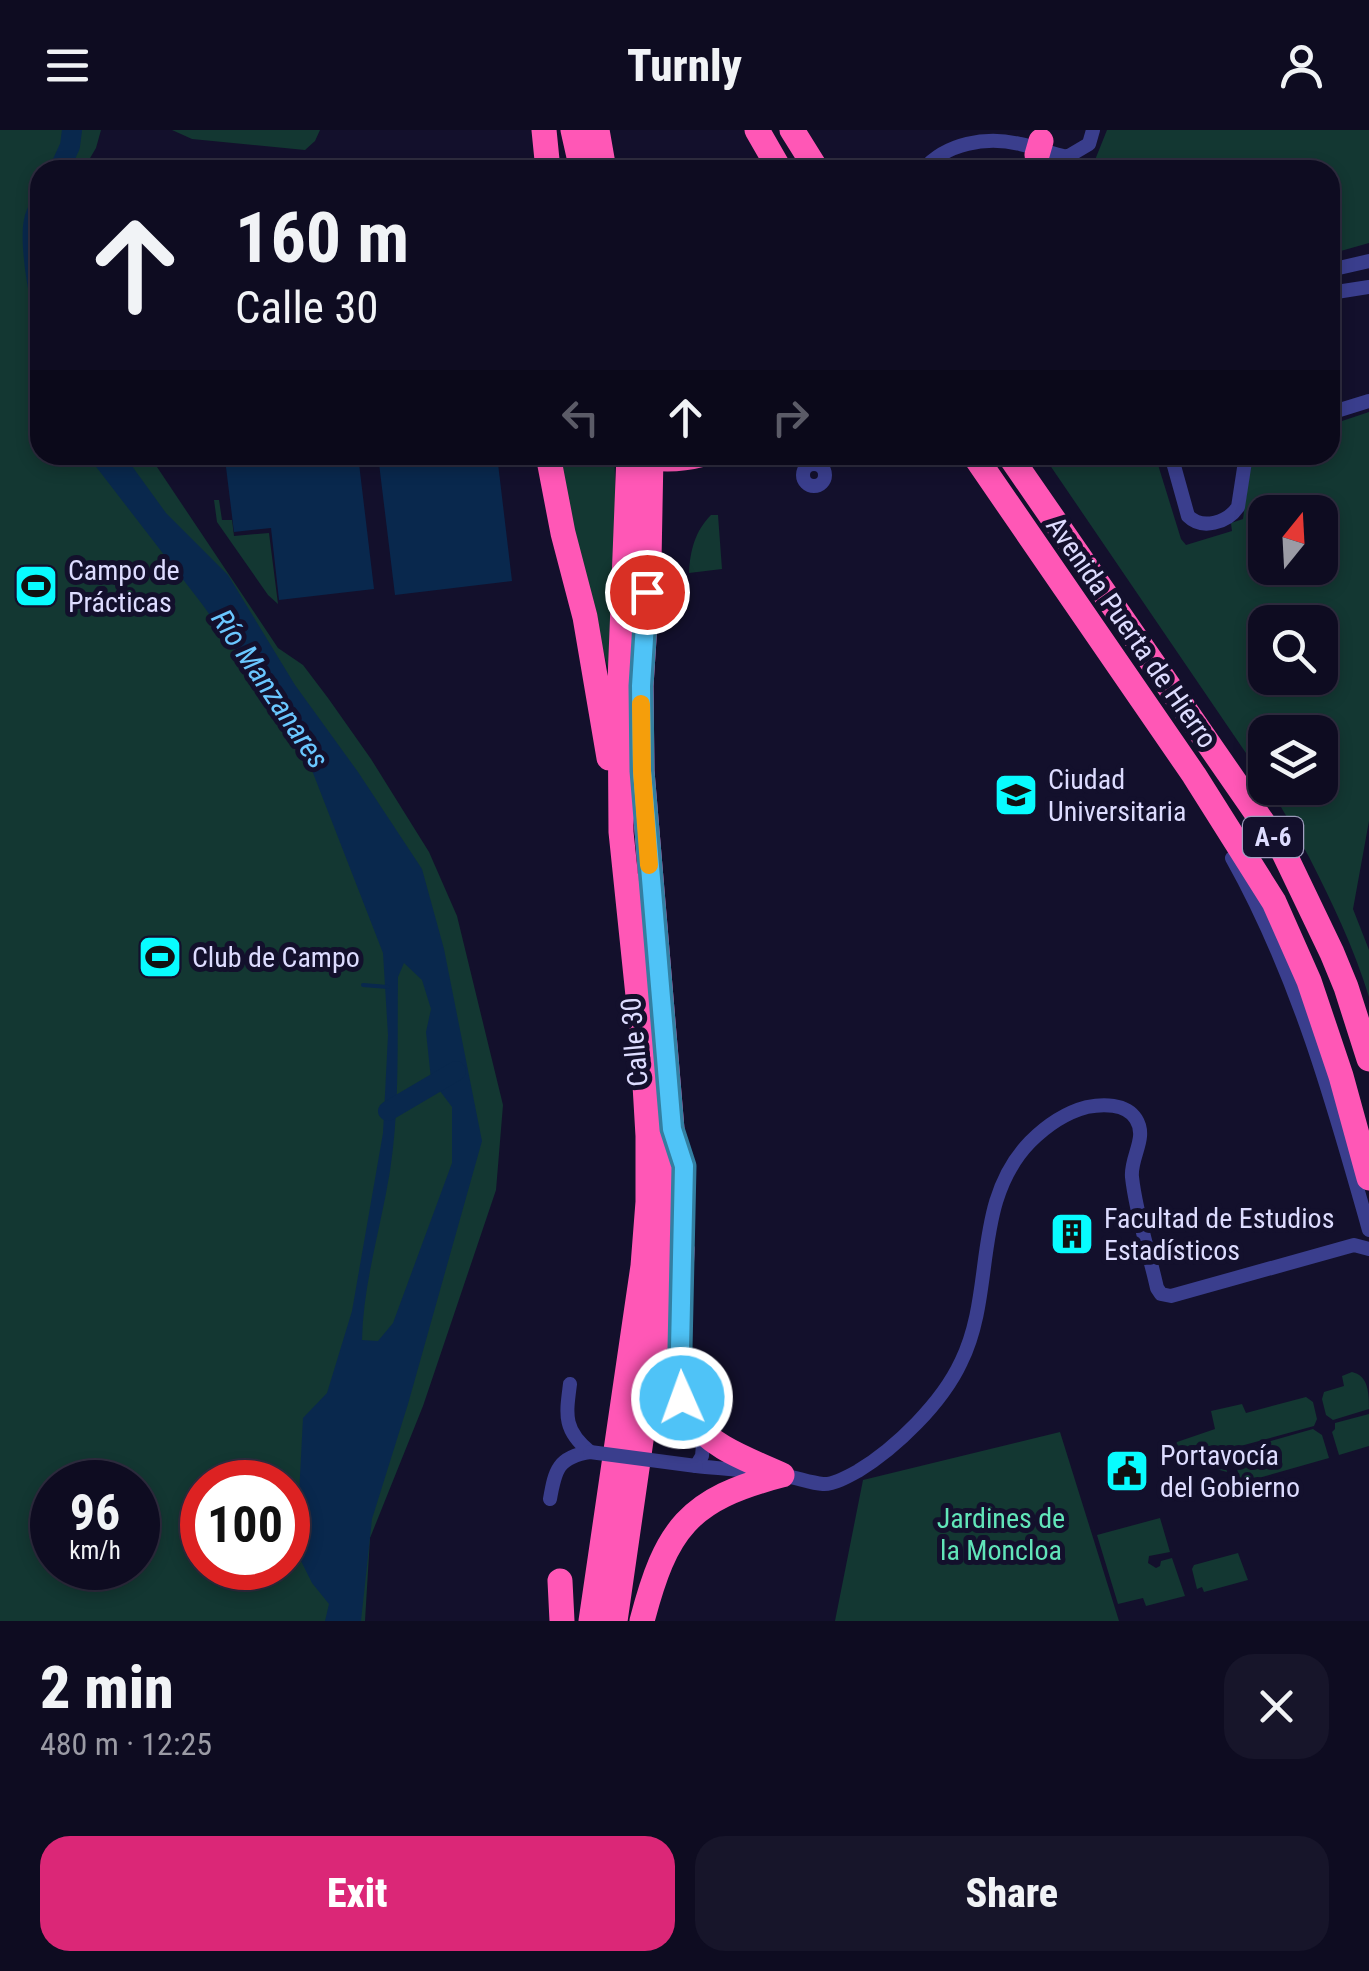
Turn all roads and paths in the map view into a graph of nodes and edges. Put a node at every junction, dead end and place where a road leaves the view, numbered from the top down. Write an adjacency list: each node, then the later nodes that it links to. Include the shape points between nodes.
1 (544, 130): 9 (highway)
2 (562, 130): 10 (highway)
3 (574, 130): 11 (highway)
4 (597, 130): 12 (highway)
5 (610, 130): 13 (highway)
6 (757, 130): 14 (highway)
7 (792, 130): 15 (highway)
8 (1093, 130): 16 (street, via 1089,144 1067,157 994,140)
9 (547, 160)
10 (564, 160)
11 (580, 160)
12 (602, 160)
13 (614, 160)
14 (774, 160)
15 (811, 160)
16 (934, 160)
17 (1369, 260): 18 (street)
18 (1340, 267)
19 (1369, 287): 20 (street)
20 (1340, 291)
21 (1369, 401): 22 (street)
22 (1340, 410)
23 (550, 465): 35 (highway)
24 (631, 465): 35 (highway, Calle 30)
25 (650, 465): 39 (highway, Calle 30, via 642,771)
26 (967, 465): 32 (highway)
27 (981, 465): 32 (highway, Avenida Puerta de Hierro / A-6)
28 (1016, 465): 33 (highway, Avenida Puerta de Hierro / A-6)
29 (1034, 465): 33 (highway, via 1116,591)
30 (1173, 465): 31 (street, via 1188,516 1205,525 1235,513)
31 (1244, 465)
32 (1032, 541): 34 (highway, Avenida Puerta de Hierro / A-6)
33 (1134, 636): 38 (highway, Avenida Puerta de Hierro / A-6, via 1284,853 1332,953)
34 (1194, 775): 36 (highway, via 1201,811); 41 (highway, Avenida Puerta de Hierro / A-6, via 1292,941)
35 (621, 832): 37 (highway, Calle 30)
36 (1232, 858): 42 (street, via 1293,986)
37 (642, 1034): 40 (highway); 52 (highway, Calle 30, via 646,1234)
38 (1369, 1059)
39 (672, 1129): 45 (highway, via 684,1166 682,1398); 53 (highway, Calle 30, via 667,1260)
40 (635, 1144)
41 (1369, 1178)
42 (1368, 1226): 43 (street)
43 (1362, 1247): 48 (street, via 1160,1294 1131,1174 1141,1134 1136,1120 1112,1106 1080,1109 1036,1136 1000,1186 974,1332 941,1394 857,1472 826,1485)
44 (570, 1384): 46 (street, via 566,1416)
45 (704, 1433): 47 (street); 48 (highway)
46 (590, 1452): 47 (street, bridge); 49 (street, via 561,1464)
47 (696, 1466): 48 (street)
48 (782, 1476): 54 (highway, via 745,1485 695,1512 666,1549)
49 (550, 1499)
50 (560, 1581): 51 (highway)
51 (562, 1621)
52 (590, 1621)
53 (615, 1621)
54 (642, 1621)

